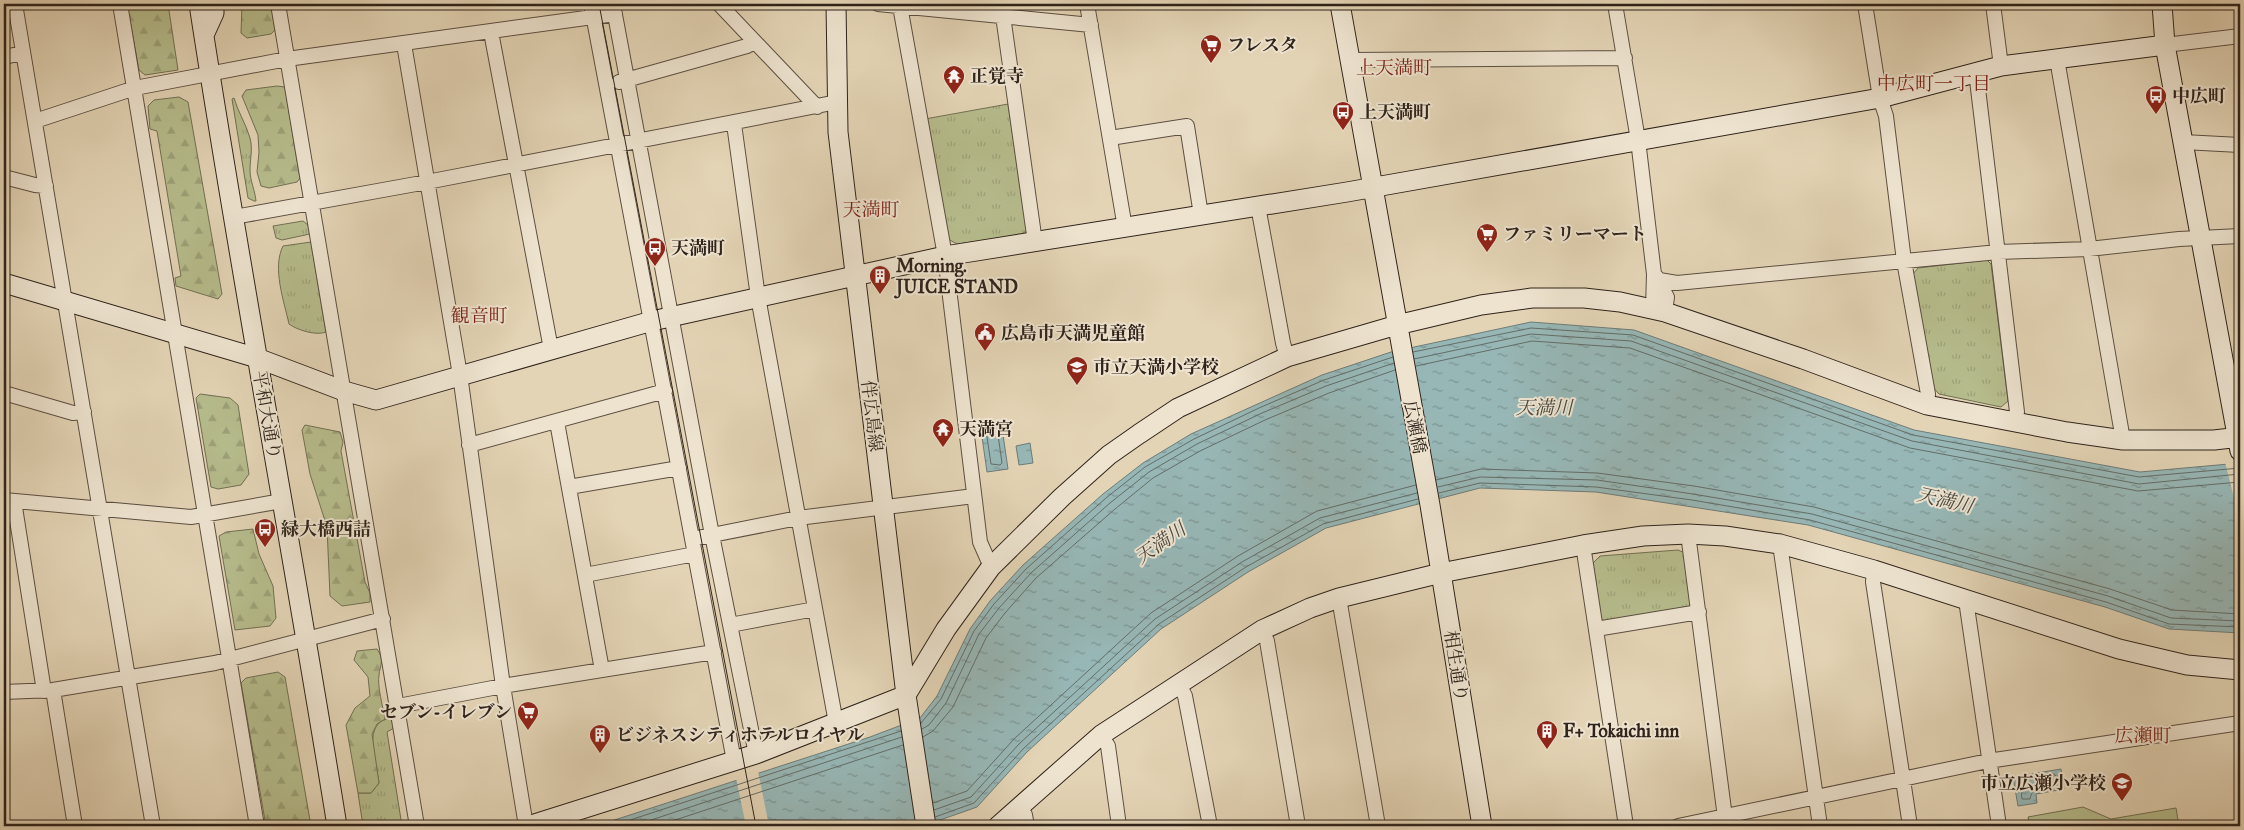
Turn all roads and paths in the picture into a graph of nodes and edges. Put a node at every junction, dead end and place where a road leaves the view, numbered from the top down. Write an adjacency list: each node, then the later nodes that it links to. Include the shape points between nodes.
1 (15, 4): 26 (street)
2 (120, 4): 37 (street)
3 (199, 4): 21 (street, 平和大通り)
4 (214, 4): 21 (street, via 214,14)
5 (278, 4): 29 (street)
6 (719, 4): 23 (street)
7 (836, 4): 39 (street, 伴広島線)
8 (878, 4): 15 (street)
9 (1087, 4): 19 (street)
10 (1340, 4): 31 (street, 広瀬橋)
11 (1615, 4): 28 (street)
12 (1865, 4): 38 (street)
13 (1993, 4): 32 (street)
14 (2162, 4): 25 (street)
15 (900, 6): 18 (street); 64 (street)
16 (614, 9): 17 (street); 35 (street)
17 (592, 11): 20 (street); 36 (street)
18 (1003, 16): 19 (street); 61 (street)
19 (1091, 25): 43 (street)
20 (490, 32): 24 (street); 49 (street)
21 (204, 35): 34 (street, 平和大通り)
22 (2240, 36): 25 (street)
23 (754, 42): 35 (street); 40 (street)
24 (404, 44): 29 (street); 51 (street)
25 (2165, 44): 30 (street); 46 (street)
26 (23, 53): 27 (street); 41 (street)
27 (4, 57)
28 (1625, 58): 31 (street); 44 (street)
29 (287, 59): 34 (street); 54 (street)
30 (2057, 59): 32 (street); 62 (street)
31 (1350, 60): 53 (street, 広瀬橋)
32 (2002, 66): 33 (street)
33 (1976, 72): 38 (street); 63 (street)
34 (211, 74): 37 (street); 57 (street, 平和大通り)
35 (627, 80): 36 (street); 45 (street)
36 (606, 85): 48 (street)
37 (135, 88): 41 (street); 76 (street)
38 (1880, 98): 44 (street); 65 (street, via 1886,116)
39 (836, 102): 40 (street); 67 (street, 伴広島線)
40 (817, 107): 42 (street)
41 (35, 121): 52 (street)
42 (734, 124): 45 (street); 70 (street)
43 (1110, 138): 56 (street, via 1187,126); 58 (street)
44 (1638, 140): 53 (street); 66 (street)
45 (640, 142): 48 (street); 73 (street)
46 (2183, 142): 47 (street); 60 (street)
47 (2240, 145)
48 (618, 146): 49 (street); 74 (street)
49 (515, 166): 51 (street); 77 (street)
50 (4, 176): 52 (street, via 35,186)
51 (427, 182): 54 (street); 80 (street)
52 (46, 186): 71 (street)
53 (1374, 187): 55 (street); 75 (street, 広瀬橋)
54 (312, 202): 57 (street); 81 (street)
55 (1258, 206): 56 (street); 78 (street)
56 (1201, 215): 58 (street)
57 (234, 217): 79 (street, 平和大通り)
58 (1125, 228): 61 (street)
59 (2240, 236): 60 (street)
60 (2200, 238): 62 (street); 89 (street)
61 (1035, 242): 64 (street)
62 (2089, 249): 63 (street); 88 (street)
63 (1998, 252): 65 (street); 86 (street, via 2016,412)
64 (945, 256): 67 (street); 93 (street)
65 (1904, 262): 69 (street); 84 (street, via 1928,394)
66 (1654, 274): 69 (street, via 1660,280); 72 (street, via 1655,297)
67 (854, 275): 70 (street); 97 (street, 伴広島線)
68 (4, 283): 71 (street)
69 (1677, 283): 72 (street)
70 (758, 297): 73 (street); 100 (street)
71 (65, 300): 76 (street); 85 (street)
72 (1662, 306): 75 (street, via 1532,298 1481,305); 84 (street)
73 (672, 316): 74 (street); 102 (street)
74 (652, 321): 77 (street); 82 (street)
75 (1397, 325): 78 (street); 96 (street, 広瀬橋)
76 (174, 333): 79 (street); 99 (street)
77 (551, 349): 80 (street)
78 (1288, 356): 107 (street, via 1178,408 1109,455)
79 (257, 358): 81 (street); 95 (street, 平和大通り)
80 (460, 375): 81 (street, via 376,400); 90 (street)
81 (344, 391): 115 (street)
82 (665, 391): 87 (street); 91 (street)
83 (4, 393): 85 (street, via 73,413)
84 (1927, 406): 86 (street)
85 (84, 412): 98 (street)
86 (2012, 421): 88 (street)
87 (557, 422): 90 (street); 92 (street)
88 (2123, 440): 89 (street)
89 (2239, 441)
90 (469, 446): 126 (street)
91 (679, 468): 92 (street); 103 (street)
92 (569, 487): 110 (street)
93 (974, 496): 97 (street); 107 (street, via 980,542)
94 (9, 500): 98 (street); 127 (street)
95 (282, 501): 99 (street); 119 (street, 平和大通り)
96 (1430, 505): 109 (street, 相生通り)
97 (884, 508): 100 (street); 129 (street, 伴広島線)
98 (101, 509): 99 (street, via 190,517); 124 (street)
99 (205, 515): 121 (street)
100 (798, 518): 102 (street); 113 (street)
101 (1688, 534): 104 (street); 105 (street, via 1643,536); 114 (street)
102 (712, 535): 103 (street); 116 (street)
103 (692, 539): 106 (street)
104 (1780, 544): 108 (street); 138 (street)
105 (1583, 545): 109 (street); 118 (street)
106 (695, 554): 110 (street); 120 (street)
107 (991, 567): 129 (street, via 946,629)
108 (1874, 570): 112 (street); 137 (street, via 1873,582)
109 (1441, 573): 111 (street); 154 (street, 相生通り)
110 (585, 575): 122 (street)
111 (1340, 598): 117 (street); 153 (street)
112 (1966, 600): 123 (street, via 2148,657); 136 (street)
113 (815, 609): 116 (street); 131 (street)
114 (1699, 612): 118 (street); 140 (street)
115 (382, 619): 119 (street); 130 (street)
116 (730, 625): 134 (street)
117 (1262, 630): 125 (street); 152 (street, via 1267,641)
118 (1596, 630): 155 (street)
119 (307, 638): 121 (street); 144 (street, 平和大通り)
120 (714, 652): 122 (street); 135 (street)
121 (230, 659): 124 (street); 143 (street)
122 (602, 670): 126 (street)
123 (2240, 670)
124 (129, 677): 127 (street); 142 (street)
125 (1178, 684): 133 (street); 151 (street, via 1184,696)
126 (503, 686): 130 (street); 146 (street)
127 (48, 690): 128 (street); 141 (street)
128 (4, 692)
129 (906, 695): 131 (street); 147 (street, 伴広島線)
130 (398, 706): 145 (street)
131 (836, 723): 134 (street)
132 (2240, 723): 136 (street)
133 (1101, 735): 139 (street); 150 (street, via 1108,746)
134 (756, 754): 135 (street)
135 (734, 761): 146 (street)
136 (1988, 761): 137 (street); 159 (street)
137 (1902, 780): 138 (street); 158 (street)
138 (1816, 798): 140 (street); 157 (street)
139 (1019, 806): 148 (street); 149 (street)
140 (1726, 822): 156 (street)
141 (75, 826)
142 (154, 826)
143 (257, 826)
144 (337, 826)
145 (417, 826)
146 (527, 826)
147 (926, 826)
148 (998, 826)
149 (1027, 826)
150 (1119, 826)
151 (1210, 826)
152 (1298, 826)
153 (1378, 826)
154 (1482, 826)
155 (1626, 826)
156 (1678, 826)
157 (1820, 826)
158 (1910, 826)
159 (1999, 826)

